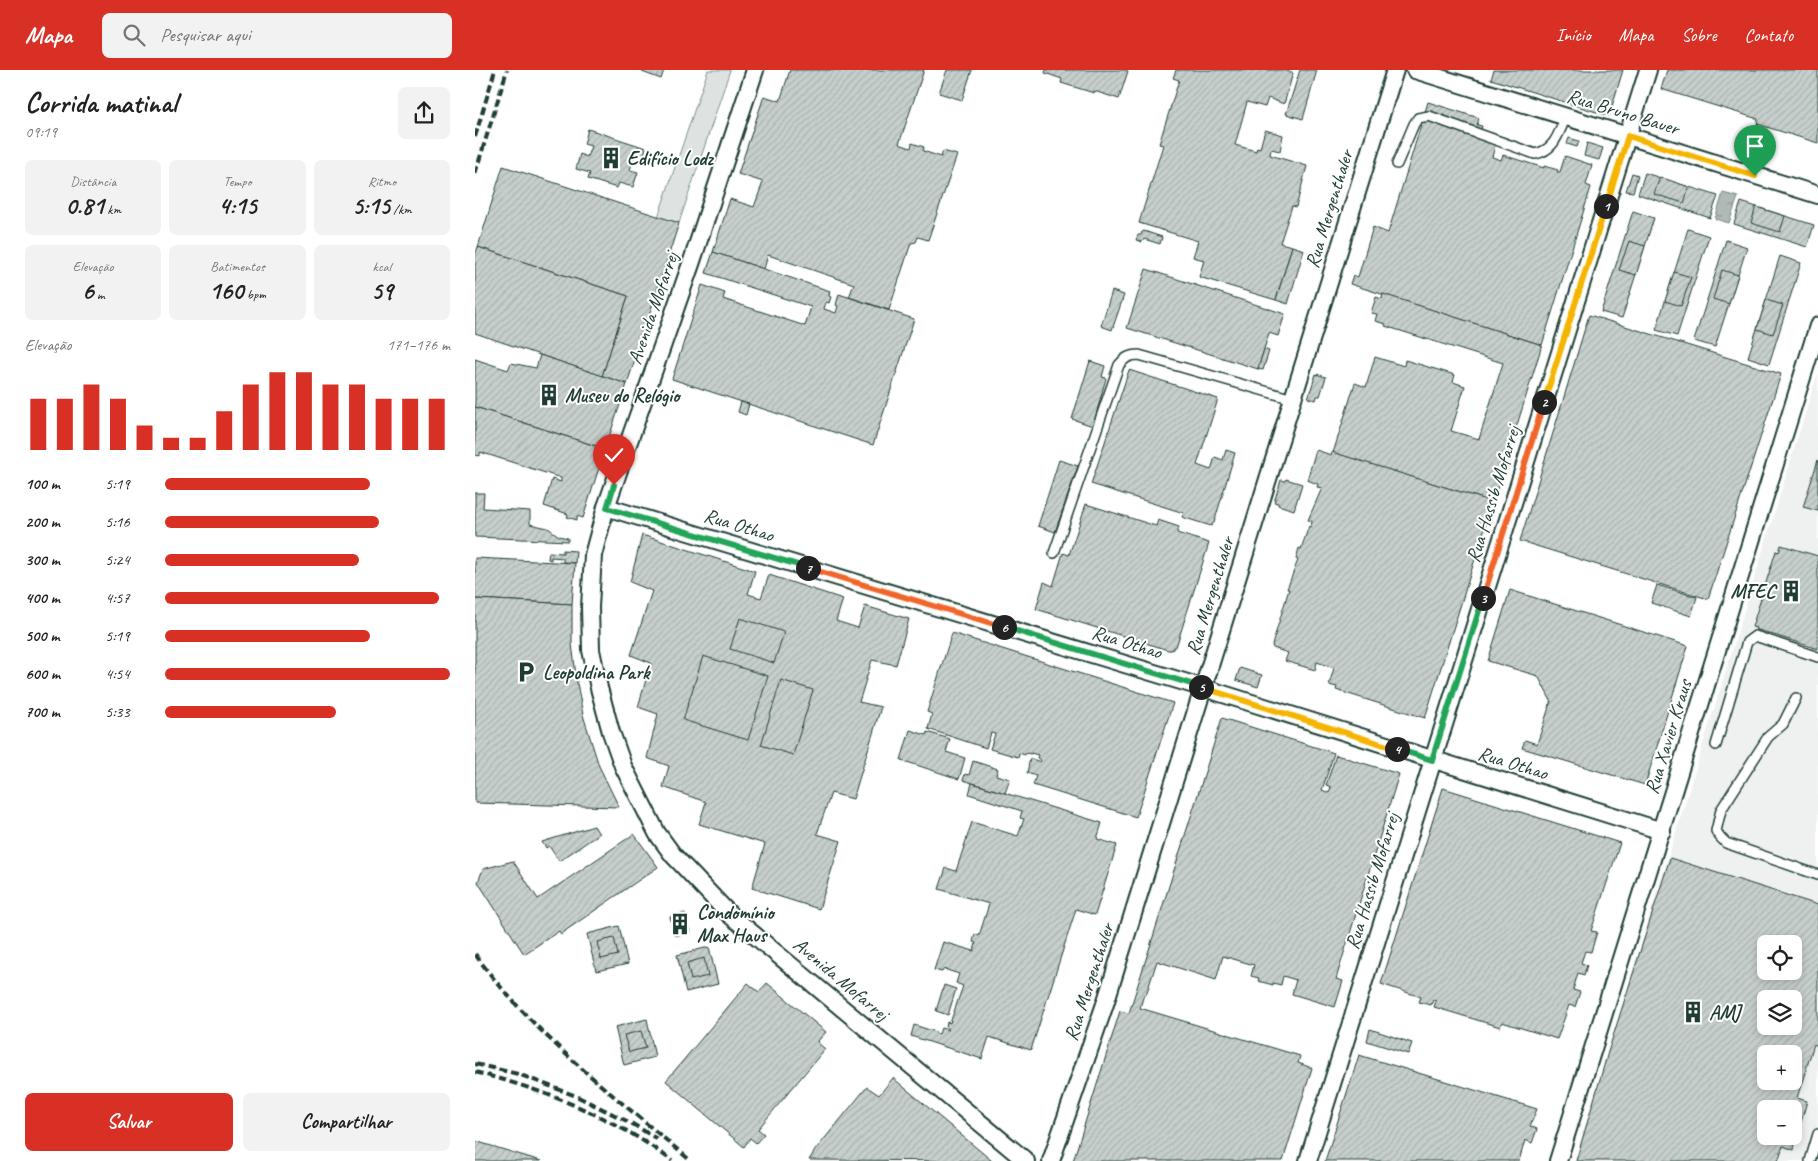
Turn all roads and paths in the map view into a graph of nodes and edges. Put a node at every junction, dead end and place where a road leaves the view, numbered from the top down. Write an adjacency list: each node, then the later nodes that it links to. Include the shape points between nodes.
1 (755, 70): 11 (street, Avenida Mofarrej)
2 (1395, 70): 10 (street, Rua Mergenthaler)
3 (1415, 70): 5 (street, Rua Bruno Bauer)
4 (1648, 70): 6 (street, Rua Hassib Mofarrej)
5 (1566, 117): 6 (street, Rua Bruno Bauer); 7 (lane, via 1554,143 1535,154 1429,116 1418,118)
6 (1628, 136): 8 (street, Rua Bruno Bauer); 17 (street, Rua Hassib Mofarrej)
7 (1397, 164)
8 (1818, 195)
9 (1818, 326): 18 (street, Rua Xavier Kraus)
10 (1293, 400): 12 (lane, via 1130,355 1119,365); 14 (street, Rua Mergenthaler)
11 (607, 508): 14 (street, Rua Othao); 21 (street, Avenida Mofarrej, via 593,555 589,607 591,650 611,732 623,766 657,833 673,855 729,914)
12 (1054, 553)
13 (1818, 657): 16 (lane, via 1755,636 1749,639)
14 (1204, 688): 17 (street, Rua Othao); 22 (street, Rua Mergenthaler, via 1105,1004)
15 (1796, 698): 19 (lane, via 1783,724 1768,737 1721,810 1716,831 1726,843)
16 (1716, 745)
17 (1432, 760): 18 (street, Rua Othao); 23 (street, Rua Hassib Mofarrej)
18 (1662, 831): 24 (street, Rua Xavier Kraus)
19 (1818, 875)
20 (1818, 1134): 25 (lane)
21 (1026, 1161)
22 (1051, 1161)
23 (1308, 1161)
24 (1558, 1161)
25 (1809, 1161)

